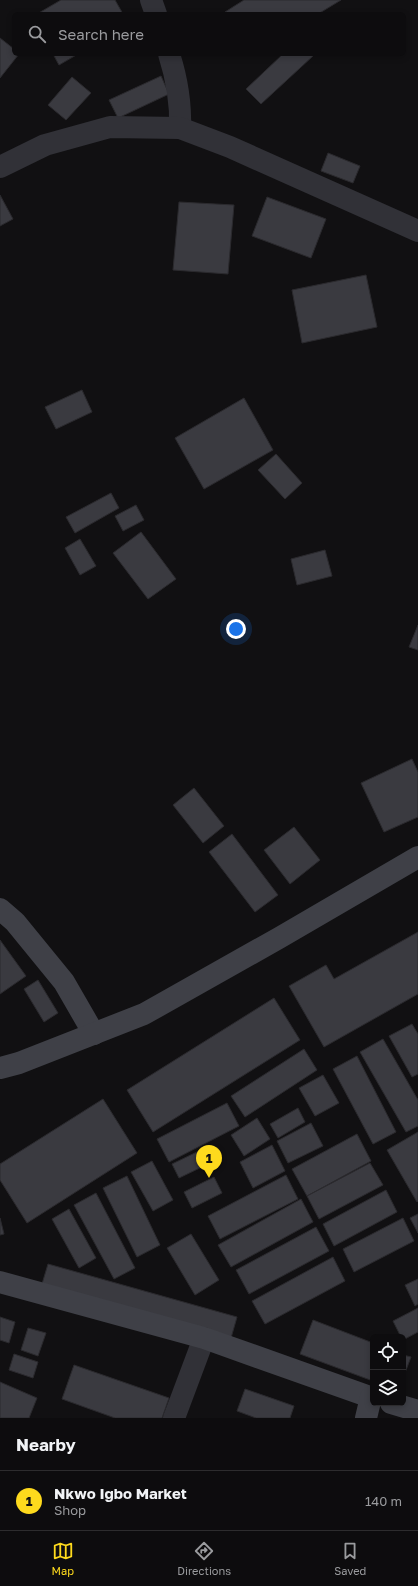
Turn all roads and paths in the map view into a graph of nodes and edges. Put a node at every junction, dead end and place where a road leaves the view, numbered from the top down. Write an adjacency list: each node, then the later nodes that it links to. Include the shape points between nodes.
1 (151, 0): 2 (street)
2 (155, 12)
3 (170, 56): 4 (street, via 181,104)
4 (180, 128): 5 (street, via 110,128 44,145); 6 (street, via 230,147)
5 (0, 167)
6 (418, 231)
7 (418, 857): 9 (main road, via 144,1014)
8 (0, 909): 9 (main road, via 15,922 64,982)
9 (94, 1034): 10 (main road)
10 (0, 1068)
11 (0, 1282): 12 (main road)
12 (204, 1338): 13 (main road); 17 (street)
13 (370, 1396)
14 (374, 1406): 18 (main road)
15 (401, 1406): 16 (main road)
16 (418, 1411)
17 (174, 1418)
18 (366, 1418)

